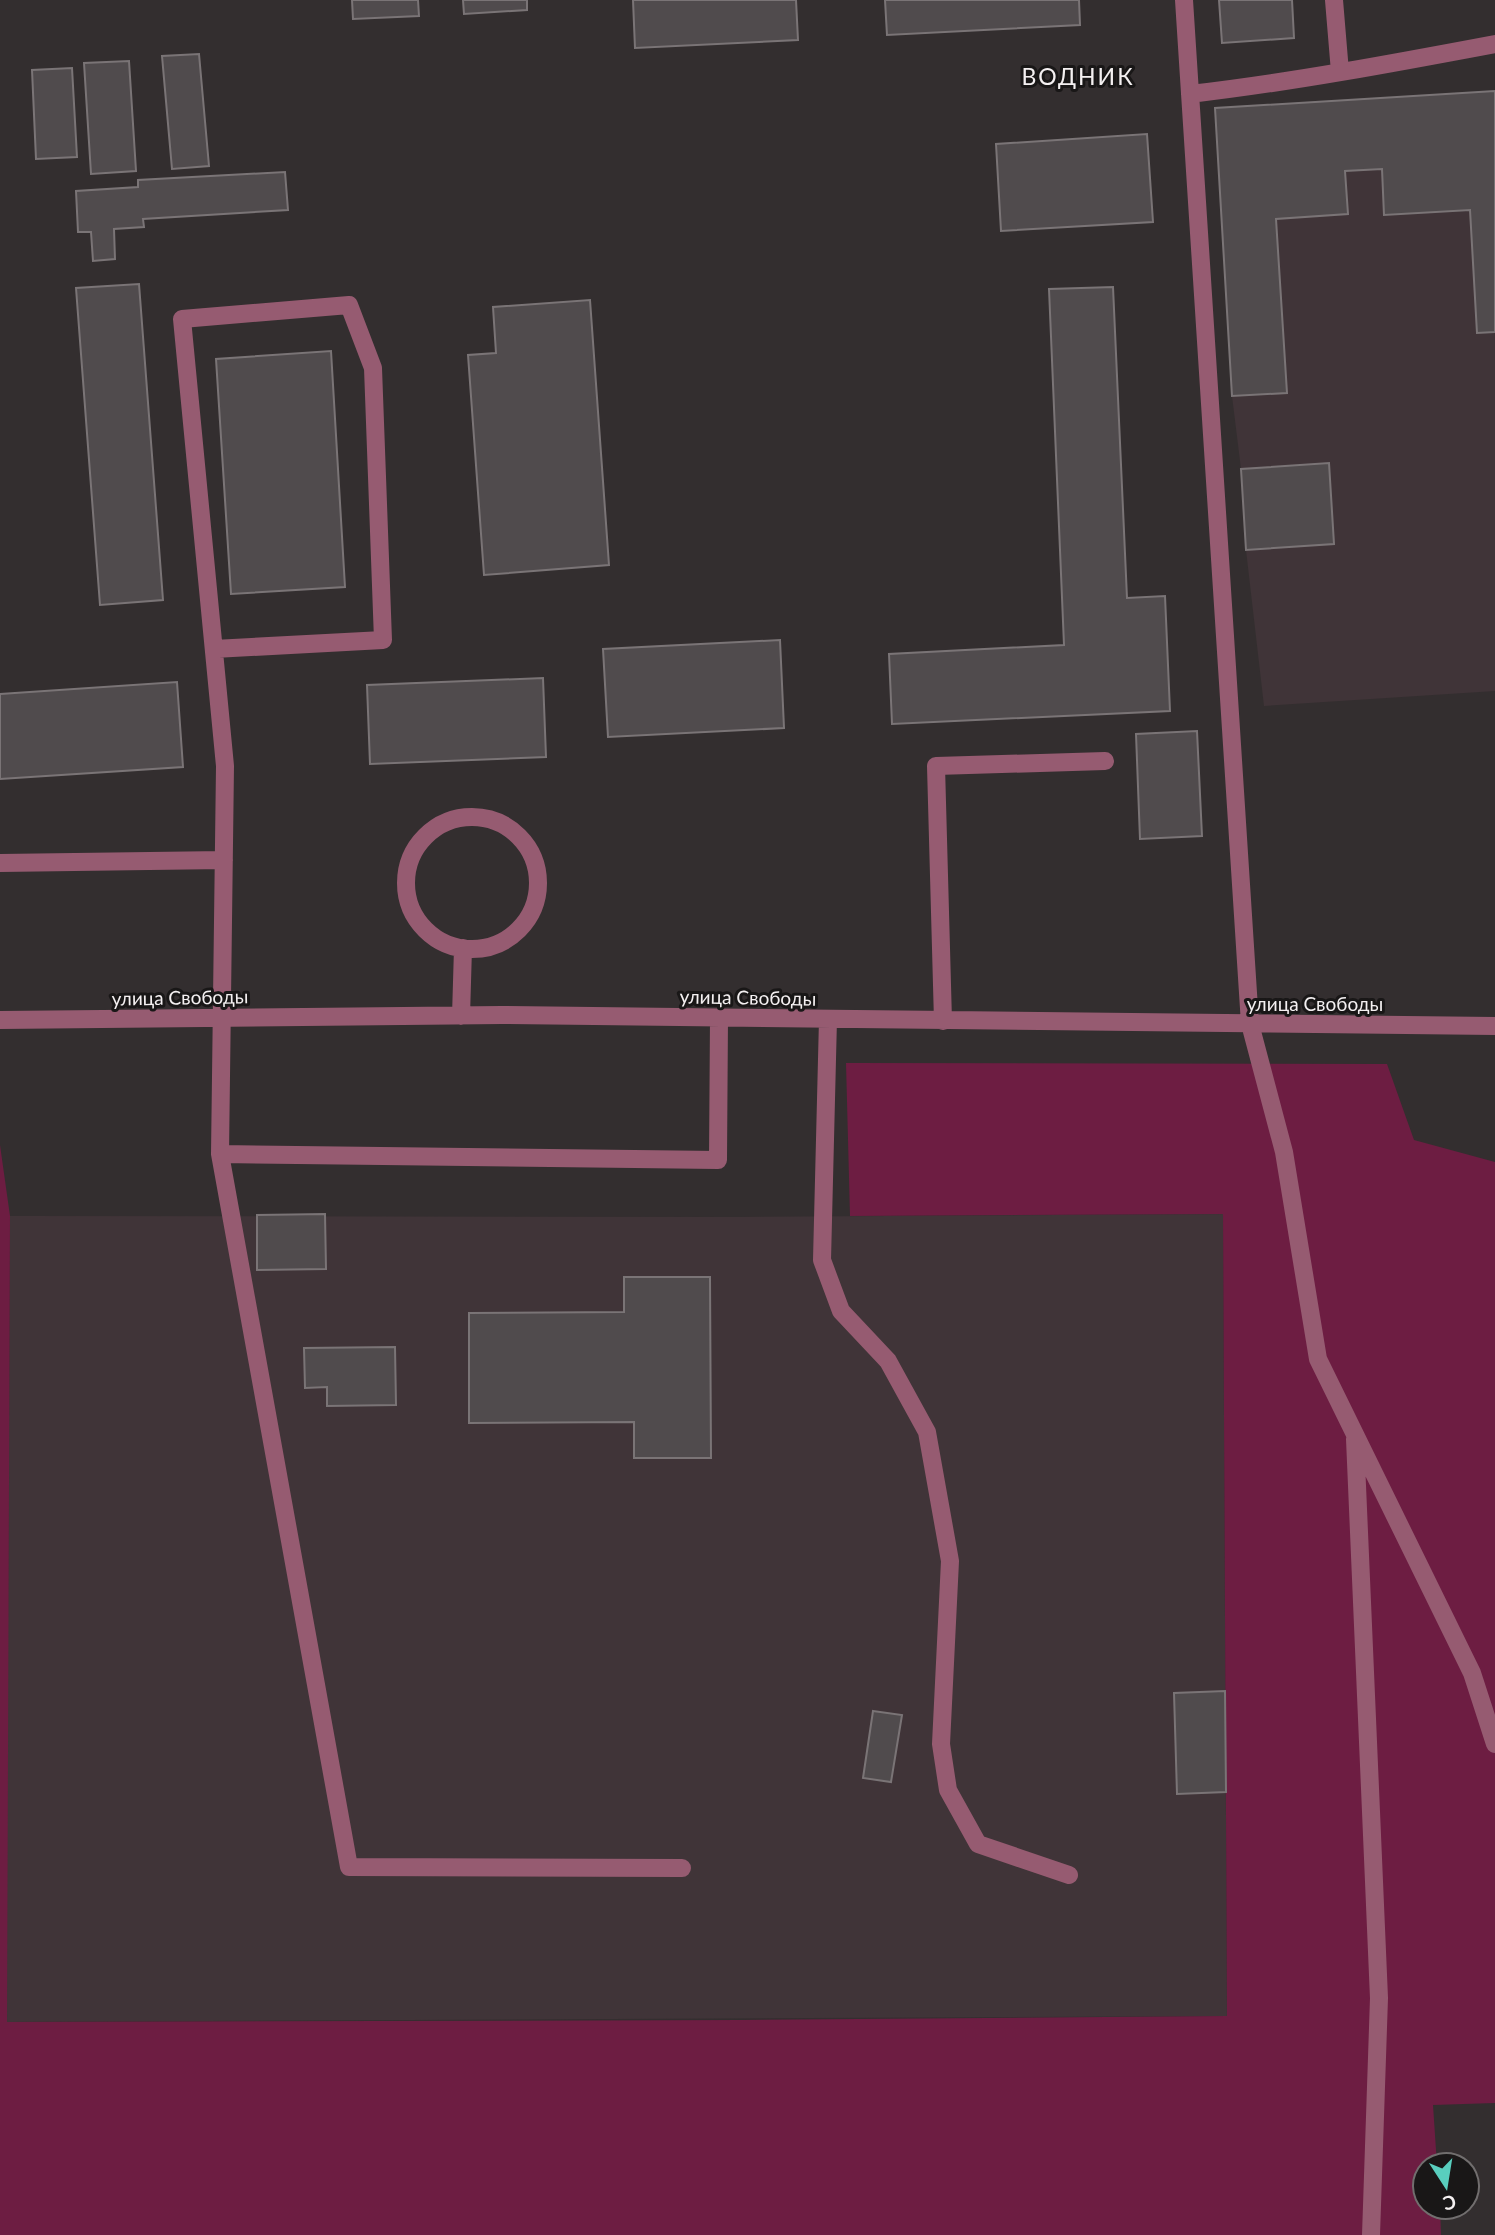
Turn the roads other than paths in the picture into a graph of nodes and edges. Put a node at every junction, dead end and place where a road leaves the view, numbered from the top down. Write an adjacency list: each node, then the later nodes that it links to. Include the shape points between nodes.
1 (1184, 0): 5 (street)
2 (1334, 0): 4 (street)
3 (1495, 44): 4 (street)
4 (1340, 72): 5 (street)
5 (1190, 94): 17 (street)
6 (214, 649): 6 (street, via 182,319 349,305 373,368 383,640); 8 (street, via 225,766)
7 (1105, 761): 16 (street, via 936,766)
8 (224, 860): 9 (street); 12 (street)
9 (0, 863)
10 (463, 948): 10 (street, via 442,942 423,928 411,909 406,887 408,865 418,845 452,820 473,817 512,830 536,865 538,886 524,925 506,940 485,948); 11 (street)
11 (461, 1016): 12 (street, улица Свободы); 13 (street, улица Свободы)
12 (222, 1018): 15 (street, улица Свободы); 19 (street)
13 (719, 1018): 14 (street, улица Свободы); 19 (street, via 718,1160)
14 (828, 1019): 16 (street, улица Свободы); 23 (street, via 822,1260 841,1311 888,1361 927,1432 950,1561 941,1744 948,1790 978,1844)
15 (0, 1020)
16 (943, 1021): 17 (street, улица Свободы)
17 (1250, 1024): 18 (street, улица Свободы); 20 (street, via 1284,1152 1318,1359)
18 (1495, 1026)
19 (220, 1154): 22 (street, via 349,1867)
20 (1354, 1432): 21 (street, via 1472,1673); 24 (street, via 1379,1998)
21 (1495, 1744)
22 (682, 1868)
23 (1069, 1875)
24 (1371, 2235)

